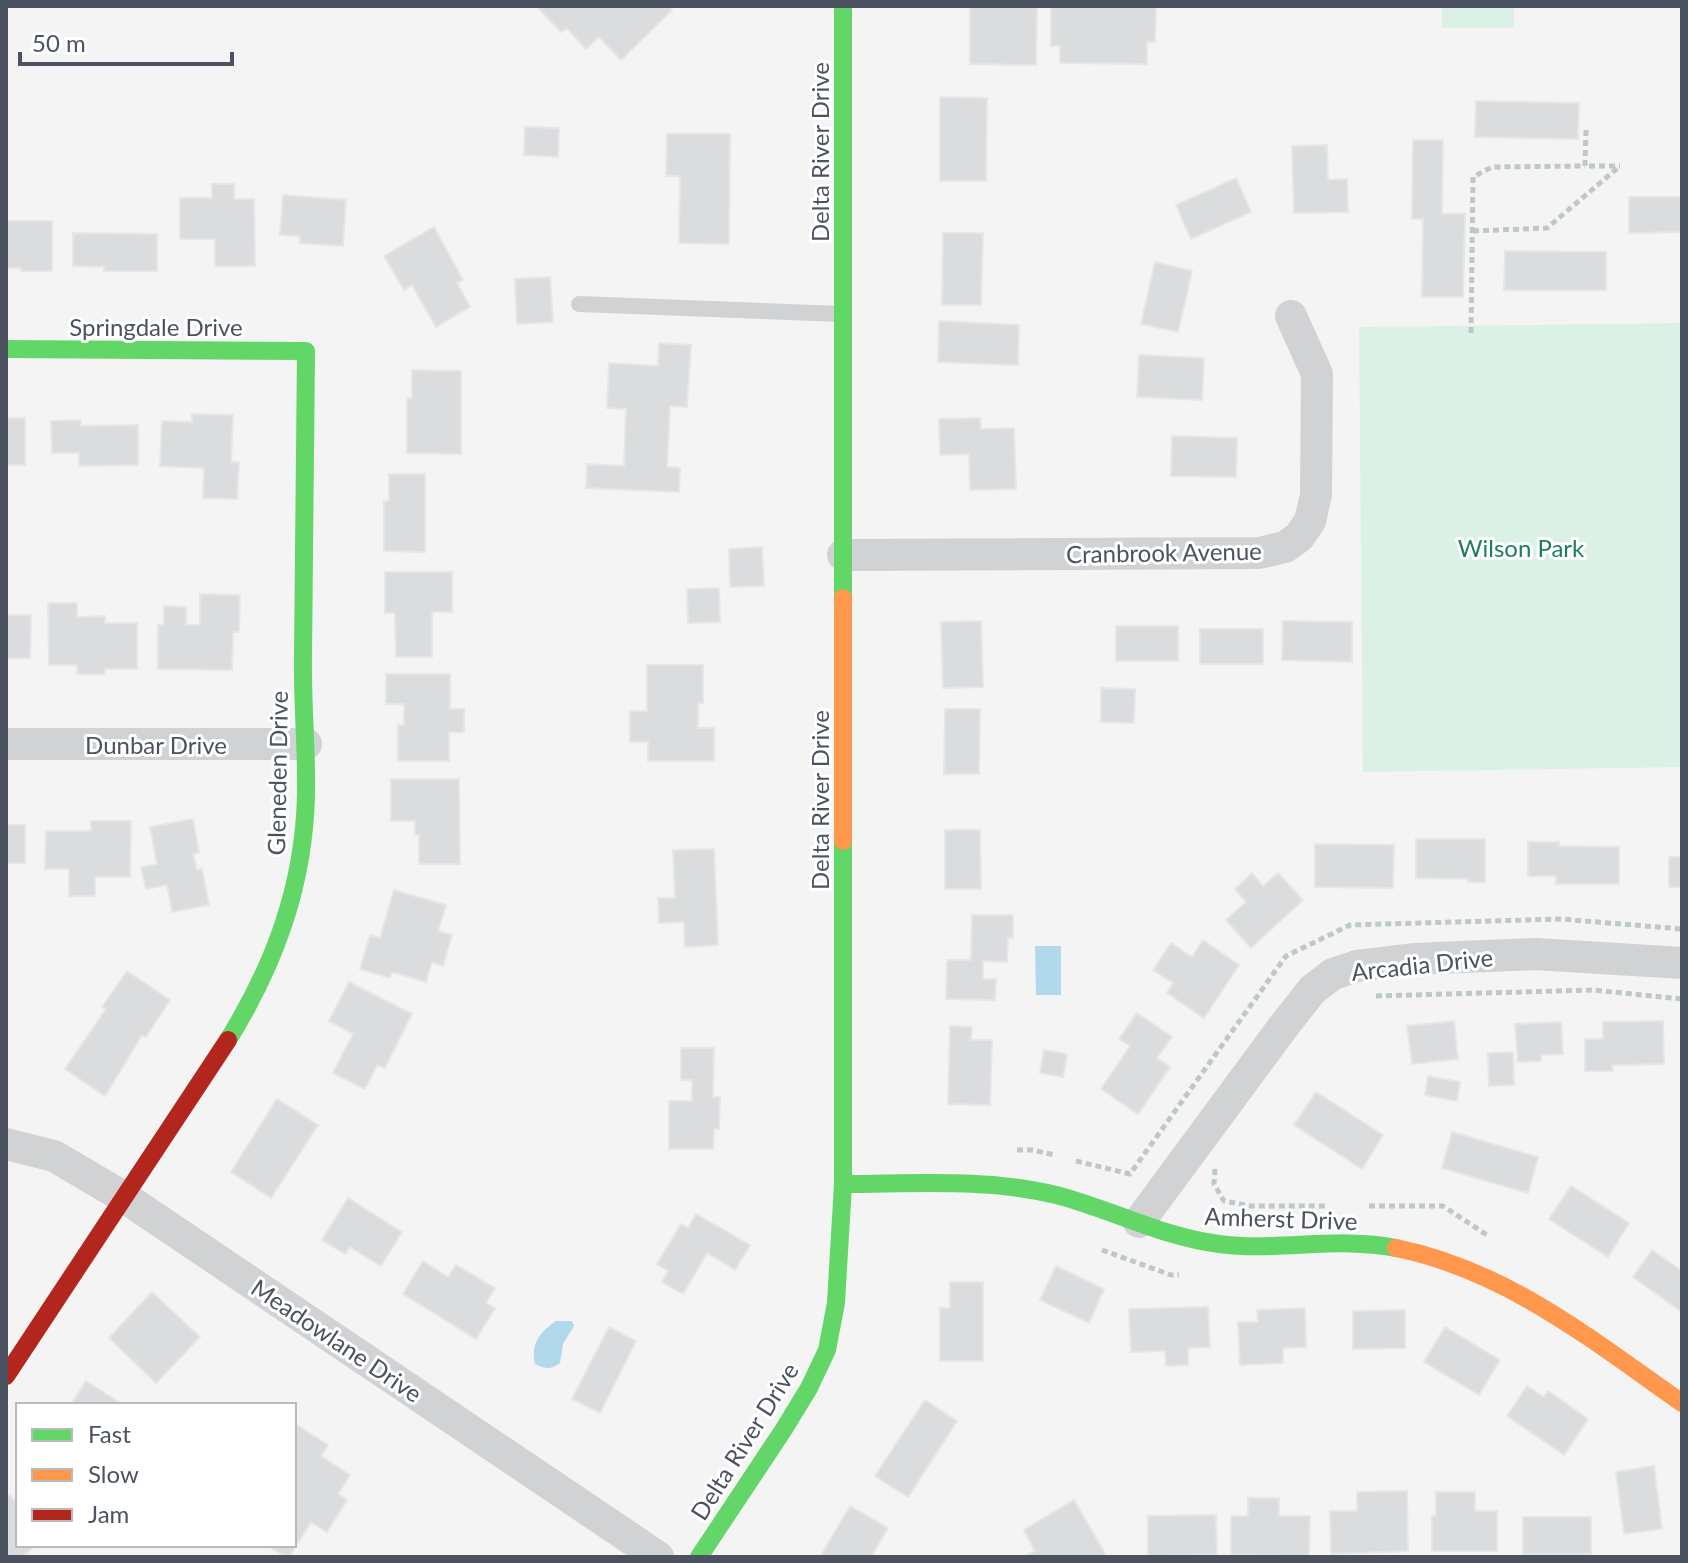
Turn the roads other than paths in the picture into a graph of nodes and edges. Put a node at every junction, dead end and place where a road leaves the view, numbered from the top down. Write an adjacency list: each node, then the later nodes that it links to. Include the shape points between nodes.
1 (843, 6): 3 (street, Delta River Drive)
2 (579, 304): 3 (lane)
3 (843, 314): 7 (street, Delta River Drive)
4 (1291, 316): 7 (street, Cranbrook Avenue, via 1317,374 1316,495 1310,521 1285,547 1259,553)
5 (6, 349): 6 (street, Springdale Drive)
6 (306, 351): 9 (street, Gleneden Drive)
7 (843, 555): 12 (street, Delta River Drive)
8 (6, 744): 9 (street, Dunbar Drive)
9 (306, 744): 13 (street, Gleneden Drive, via 304,829 297,880 280,939 253,1002)
10 (1682, 963): 14 (street, Arcadia Drive, via 1535,954 1415,959 1333,974 1312,990 1283,1027)
11 (6, 1144): 13 (street, Meadowlane Drive, via 54,1156)
12 (843, 1184): 14 (street, Amherst Drive, via 972,1183 1032,1190); 18 (street, Delta River Drive, via 836,1303 827,1350 784,1429)
13 (127, 1199): 15 (street, Gleneden Drive); 17 (street, Meadowlane Drive)
14 (1139, 1222): 16 (street, Amherst Drive, via 1220,1245 1337,1243 1437,1256 1529,1298)
15 (6, 1376)
16 (1682, 1403)
17 (658, 1557)
18 (699, 1557)

